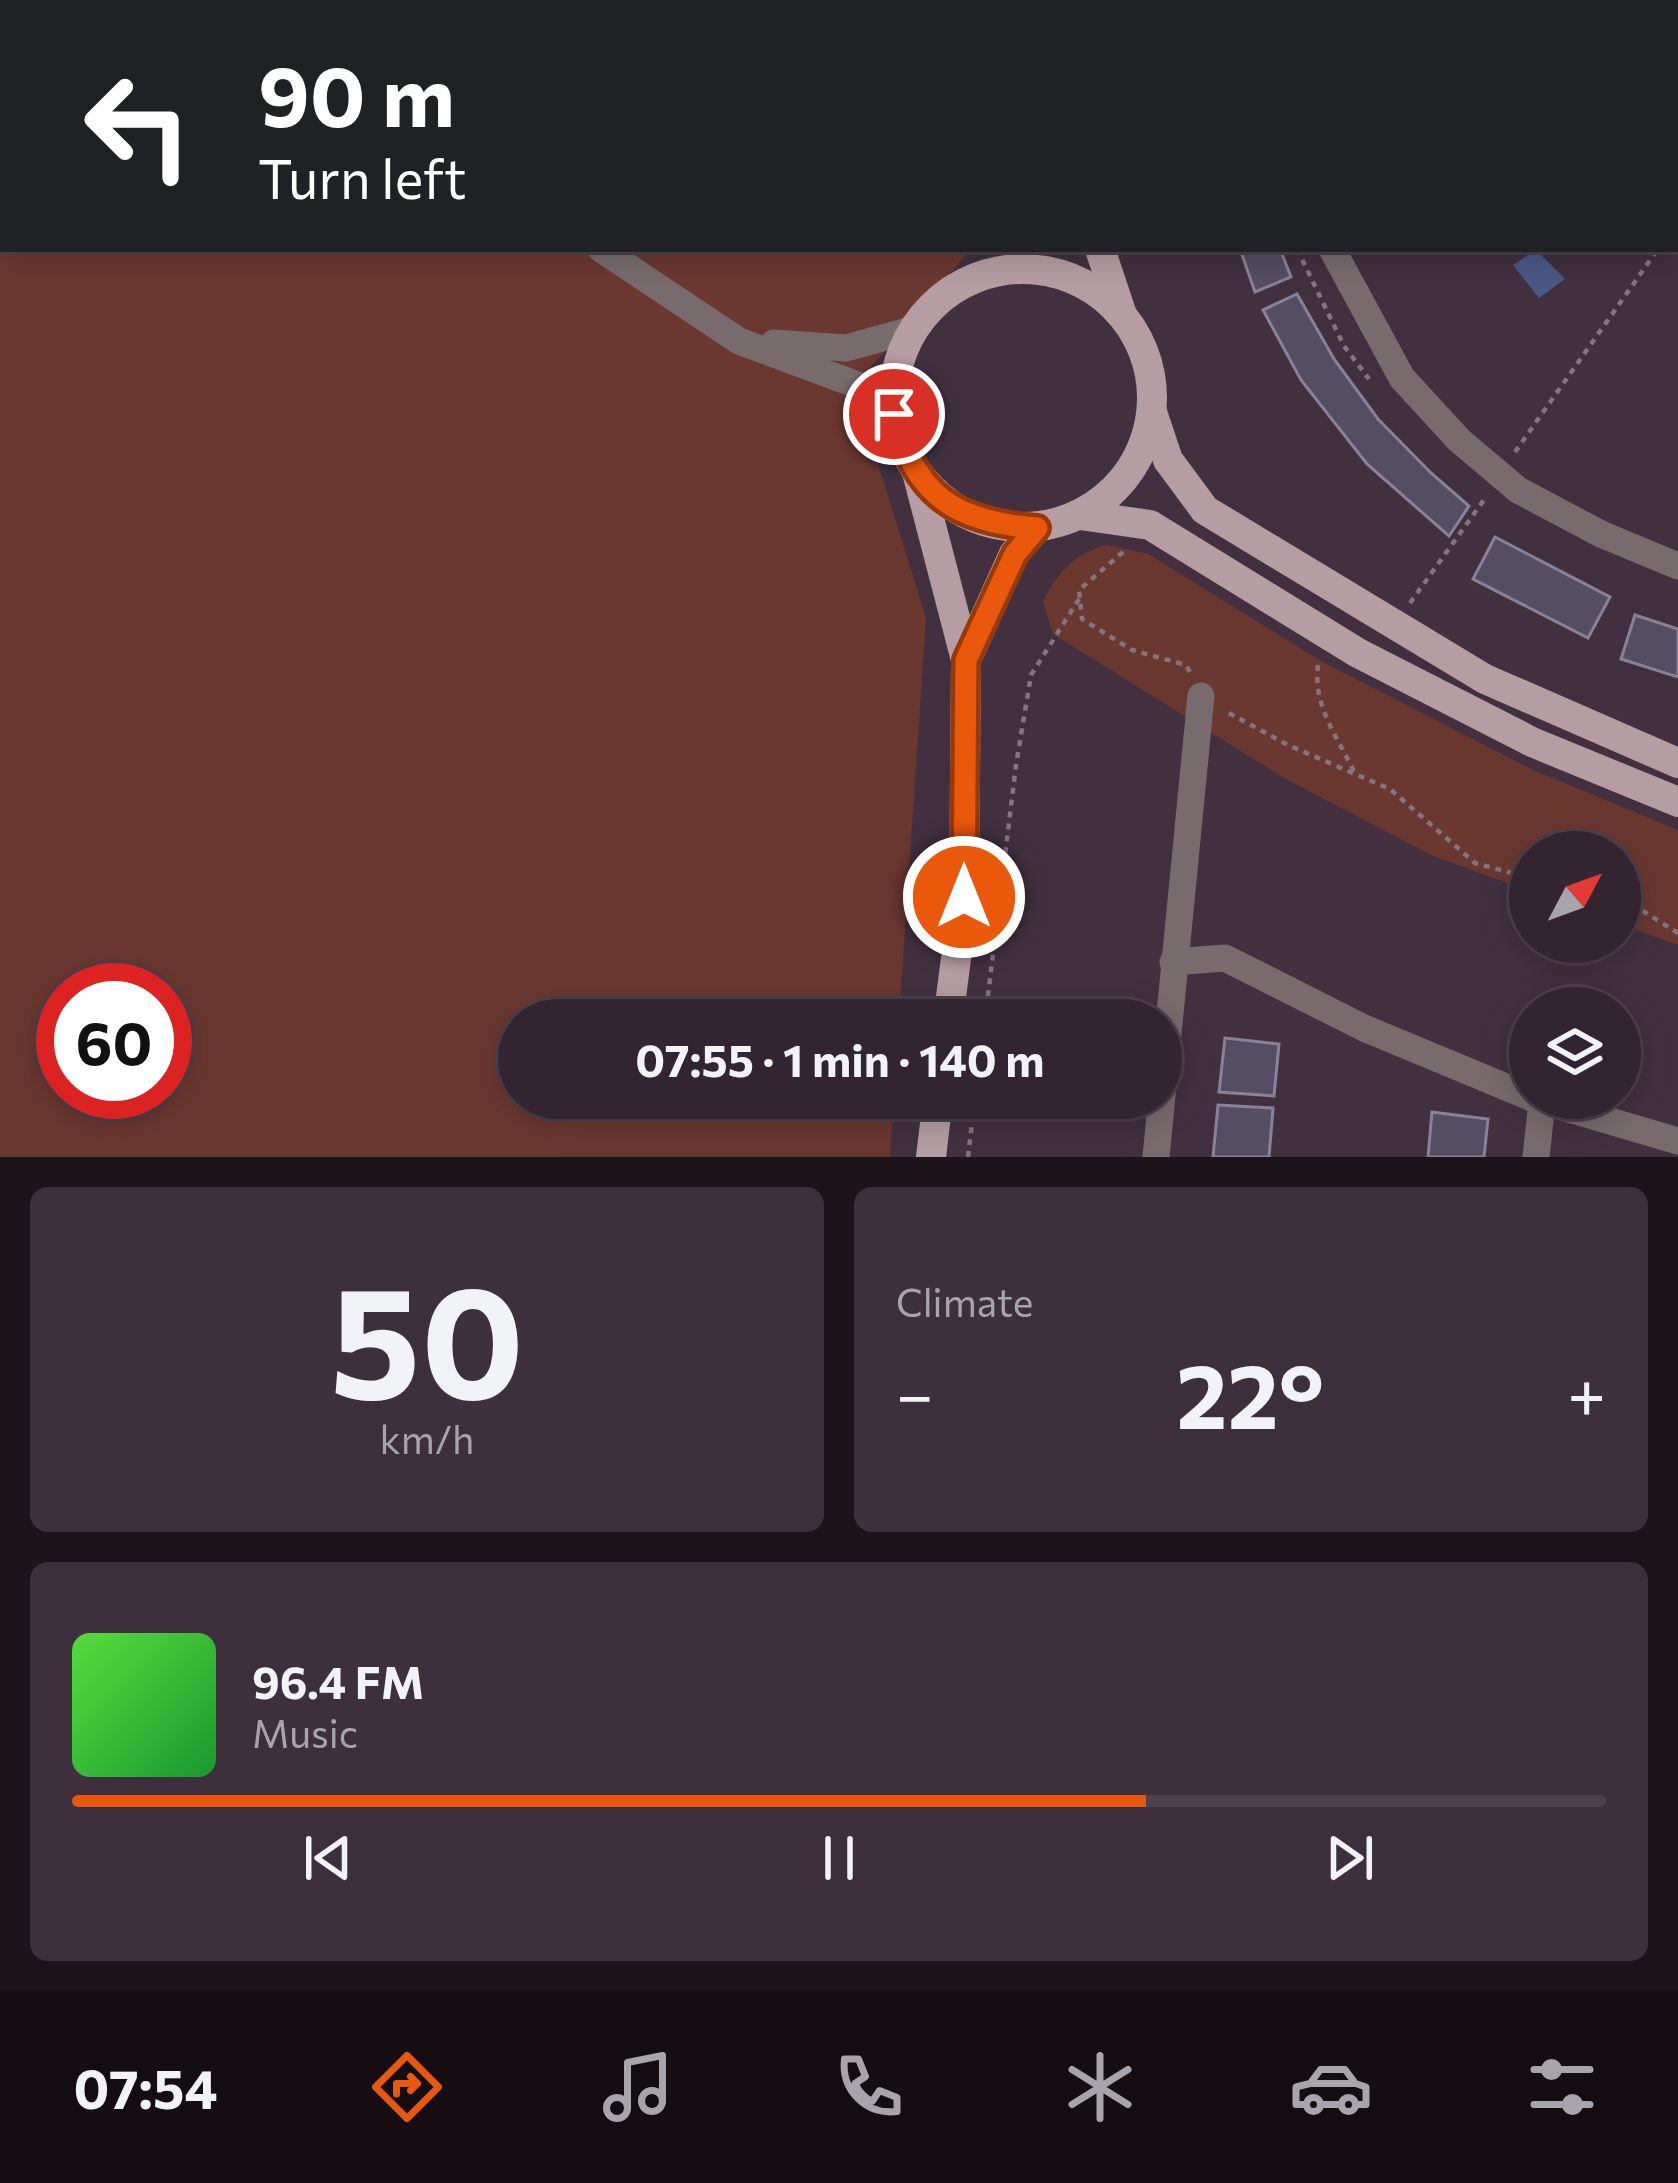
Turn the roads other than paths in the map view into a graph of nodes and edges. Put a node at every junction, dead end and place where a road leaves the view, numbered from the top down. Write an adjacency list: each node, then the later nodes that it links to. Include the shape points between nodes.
1 (606, 252): 8 (street)
2 (998, 252): 5 (main road)
3 (1101, 252): 6 (main road)
4 (1334, 252): 14 (street, via 1402,378 1459,440 1518,490)
5 (966, 281): 6 (main road, via 1007,269 1050,271 1090,287); 7 (main road)
6 (1122, 315): 9 (main road, via 1141,344)
7 (911, 330): 8 (street, via 846,348); 10 (main road, via 895,371)
8 (739, 341): 10 (street, via 872,390)
9 (1152, 412): 12 (main road, via 1140,454 1115,490); 17 (main road, via 1168,460 1205,510 1485,679)
10 (894, 414): 11 (main road)
11 (918, 476): 13 (main road, via 951,507 992,525); 15 (main road)
12 (1080, 515): 13 (main road); 18 (main road, via 1150,525 1358,653 1532,742)
13 (1037, 528): 15 (main road, via 1015,554)
14 (1678, 566)
15 (966, 660): 20 (main road, via 964,897)
16 (1201, 696): 19 (street)
17 (1678, 763)
18 (1678, 802)
19 (1173, 962): 21 (street, via 1225,958); 27 (street)
20 (951, 999)
21 (1509, 1088)
22 (936, 1119): 26 (main road)
23 (1536, 1119): 28 (street)
24 (1603, 1119): 25 (street)
25 (1678, 1141)
26 (931, 1157)
27 (1156, 1157)
28 (1537, 1157)

